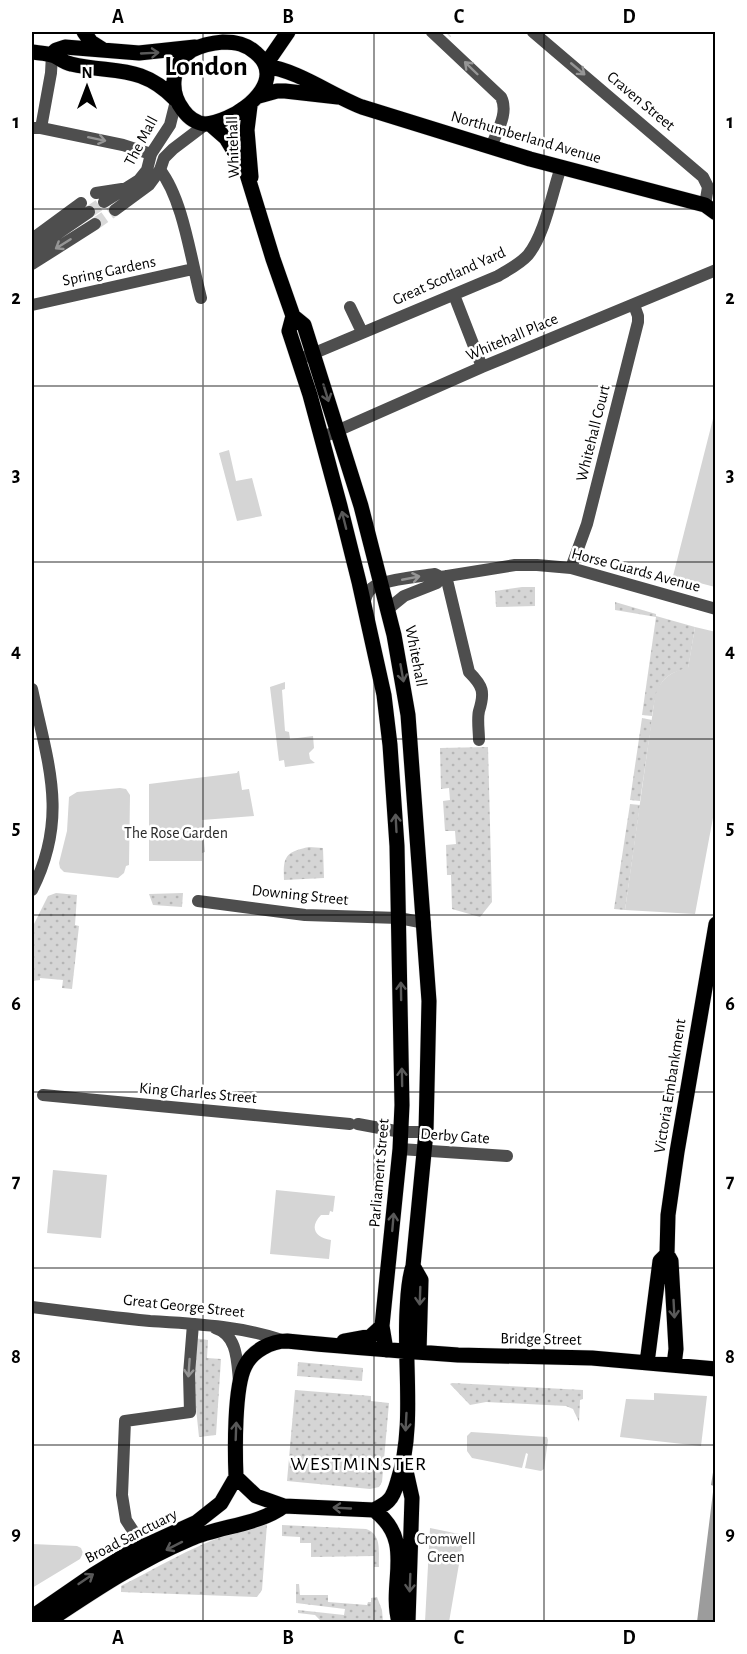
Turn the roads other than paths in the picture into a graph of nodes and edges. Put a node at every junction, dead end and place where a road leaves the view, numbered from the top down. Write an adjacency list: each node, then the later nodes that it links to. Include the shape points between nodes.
1 (84, 32): 7 (main road)
2 (234, 32): 6 (main road)
3 (288, 32): 10 (main road)
4 (533, 32): 22 (street, Craven Street, one-way to 22, via 703,177)
5 (440, 34): 16 (street, one-way to 5, via 503,118 501,97)
6 (206, 45): 7 (main road, one-way to 6, via 149,53); 10 (main road, via 240,43); 12 (main road, via 185,56 177,68 173,84)
7 (102, 50): 9 (main road, via 65,47)
8 (32, 52): 9 (main road)
9 (52, 54): 12 (main road, via 67,64 145,76); 15 (street)
10 (266, 65): 11 (main road, Northumberland Avenue, via 324,87); 13 (main road, via 264,85)
11 (339, 98): 13 (main road, Northumberland Avenue, via 277,91); 16 (main road, Northumberland Avenue)
12 (176, 100): 14 (main road, via 191,118); 17 (street, The Mall, via 170,125)
13 (254, 101): 14 (main road, via 230,117); 20 (main road, Whitehall, via 247,130)
14 (208, 124): 19 (street, The Mall, via 173,149); 20 (main road, Whitehall, via 226,138)
15 (36, 128): 17 (street, one-way to 17)
16 (491, 147): 18 (main road, Northumberland Avenue)
17 (151, 154): 21 (street, The Mall, via 147,170 139,180)
18 (561, 167): 22 (main road, Northumberland Avenue); 30 (street, Great Scotland Yard, via 541,231 528,254 498,276)
19 (160, 170): 23 (street, The Mall, via 149,185); 28 (street, via 178,206)
20 (252, 186): 35 (main road, Whitehall)
21 (100, 198)
22 (712, 207)
23 (115, 210)
24 (88, 213): 25 (street); 26 (street); 27 (street, one-way to 27)
25 (32, 239)
26 (32, 251)
27 (32, 264)
28 (193, 269): 31 (street); 33 (street, Spring Gardens)
29 (716, 270): 32 (street, Whitehall Place)
30 (454, 295): 36 (street, Great Scotland Yard); 39 (street)
31 (201, 298)
32 (634, 304): 39 (street, Whitehall Place); 42 (street, Whitehall Court, via 638,322 587,524)
33 (32, 305)
34 (350, 307): 36 (street)
35 (293, 316): 37 (main road, Whitehall, via 304,325); 38 (main road, Whitehall, via 289,331)
36 (362, 332): 37 (street, Great Scotland Yard)
37 (314, 354): 38 (street, Great Scotland Yard); 40 (main road, Whitehall, one-way to 40)
38 (299, 360): 41 (main road, Whitehall)
39 (482, 367): 40 (street, Whitehall Place)
40 (338, 431): 41 (street, Whitehall Place); 44 (main road, Whitehall)
41 (321, 438): 45 (main road, Whitehall, one-way to 41)
42 (571, 568): 43 (street, Horse Guards Avenue, via 515,565); 47 (street, Horse Guards Avenue)
43 (443, 576): 44 (street, Horse Guards Avenue, one-way to 43, via 435,574); 46 (street, Horse Guards Avenue); 49 (street, via 469,672 483,692)
44 (381, 584): 45 (street, via 368,592); 46 (main road, Whitehall)
45 (364, 609): 51 (main road, Whitehall, via 384,694)
46 (388, 609): 50 (main road, Whitehall, one-way to 50, via 402,674)
47 (716, 609)
48 (32, 689): 52 (street, via 53,788 54,812 48,847)
49 (479, 740)
50 (412, 753): 51 (main road); 55 (main road, Whitehall)
51 (391, 754): 54 (main road, Whitehall, one-way to 51)
52 (32, 890)
53 (198, 901): 54 (street, Downing Street, via 305,915)
54 (399, 918): 55 (street, Downing Street); 57 (main road, Whitehall, one-way to 54)
55 (425, 923): 60 (main road, Whitehall, via 429,1021)
56 (716, 924): 64 (main road, Victoria Embankment, via 677,1152)
57 (401, 1022): 59 (main road, Parliament Street, one-way to 57)
58 (43, 1095): 59 (street, King Charles Street, via 354,1124)
59 (400, 1132): 60 (street, King Charles Street); 61 (main road, Parliament Street)
60 (426, 1132): 62 (main road)
61 (400, 1149): 62 (street, Derby Gate); 68 (main road, Parliament Street, one-way to 61)
62 (423, 1151): 63 (street, Derby Gate); 72 (main road, one-way to 72, via 409,1279)
63 (507, 1156)
64 (667, 1254): 73 (main road, Victoria Embankment, via 660,1261); 74 (main road, Victoria Embankment, one-way to 74, via 671,1261)
65 (32, 1307): 66 (street, Great George Street)
66 (193, 1324): 67 (street, Great George Street); 81 (street, one-way to 81, via 190,1412 125,1421 123,1503 126,1520)
67 (208, 1326): 69 (street, Great George Street, via 234,1327); 76 (street, via 226,1334 232,1342)
68 (382, 1326): 70 (main road, Great George Street, via 371,1336); 71 (main road, Parliament Street)
69 (287, 1341): 70 (main road, Great George Street); 76 (main road, via 273,1342 253,1356 244,1367)
70 (331, 1345): 71 (main road, Great George Street); 72 (main road, Great George Street, via 341,1356)
71 (386, 1350): 72 (main road, Great George Street)
72 (411, 1355): 73 (main road, Bridge Street, via 591,1358); 77 (main road, one-way to 77)
73 (647, 1363): 74 (main road, Bridge Street)
74 (674, 1365): 75 (main road, Bridge Street)
75 (716, 1369)
76 (240, 1385): 78 (main road, one-way to 76)
77 (404, 1462): 80 (main road, via 390,1500); 86 (main road, one-way to 86, via 412,1498)
78 (236, 1477): 79 (main road, via 256,1496); 81 (main road, Broad Sanctuary, via 221,1503 209,1514)
79 (284, 1506): 80 (main road, one-way to 79); 83 (main road, Broad Sanctuary, one-way to 83, via 266,1517 208,1531 180,1543 109,1580)
80 (374, 1510): 85 (main road, via 391,1526 395,1537)
81 (143, 1546): 82 (main road, Broad Sanctuary, one-way to 81)
82 (32, 1617)
83 (64, 1618): 84 (main road, Broad Sanctuary)
84 (47, 1623)
85 (399, 1623)
86 (408, 1623)

